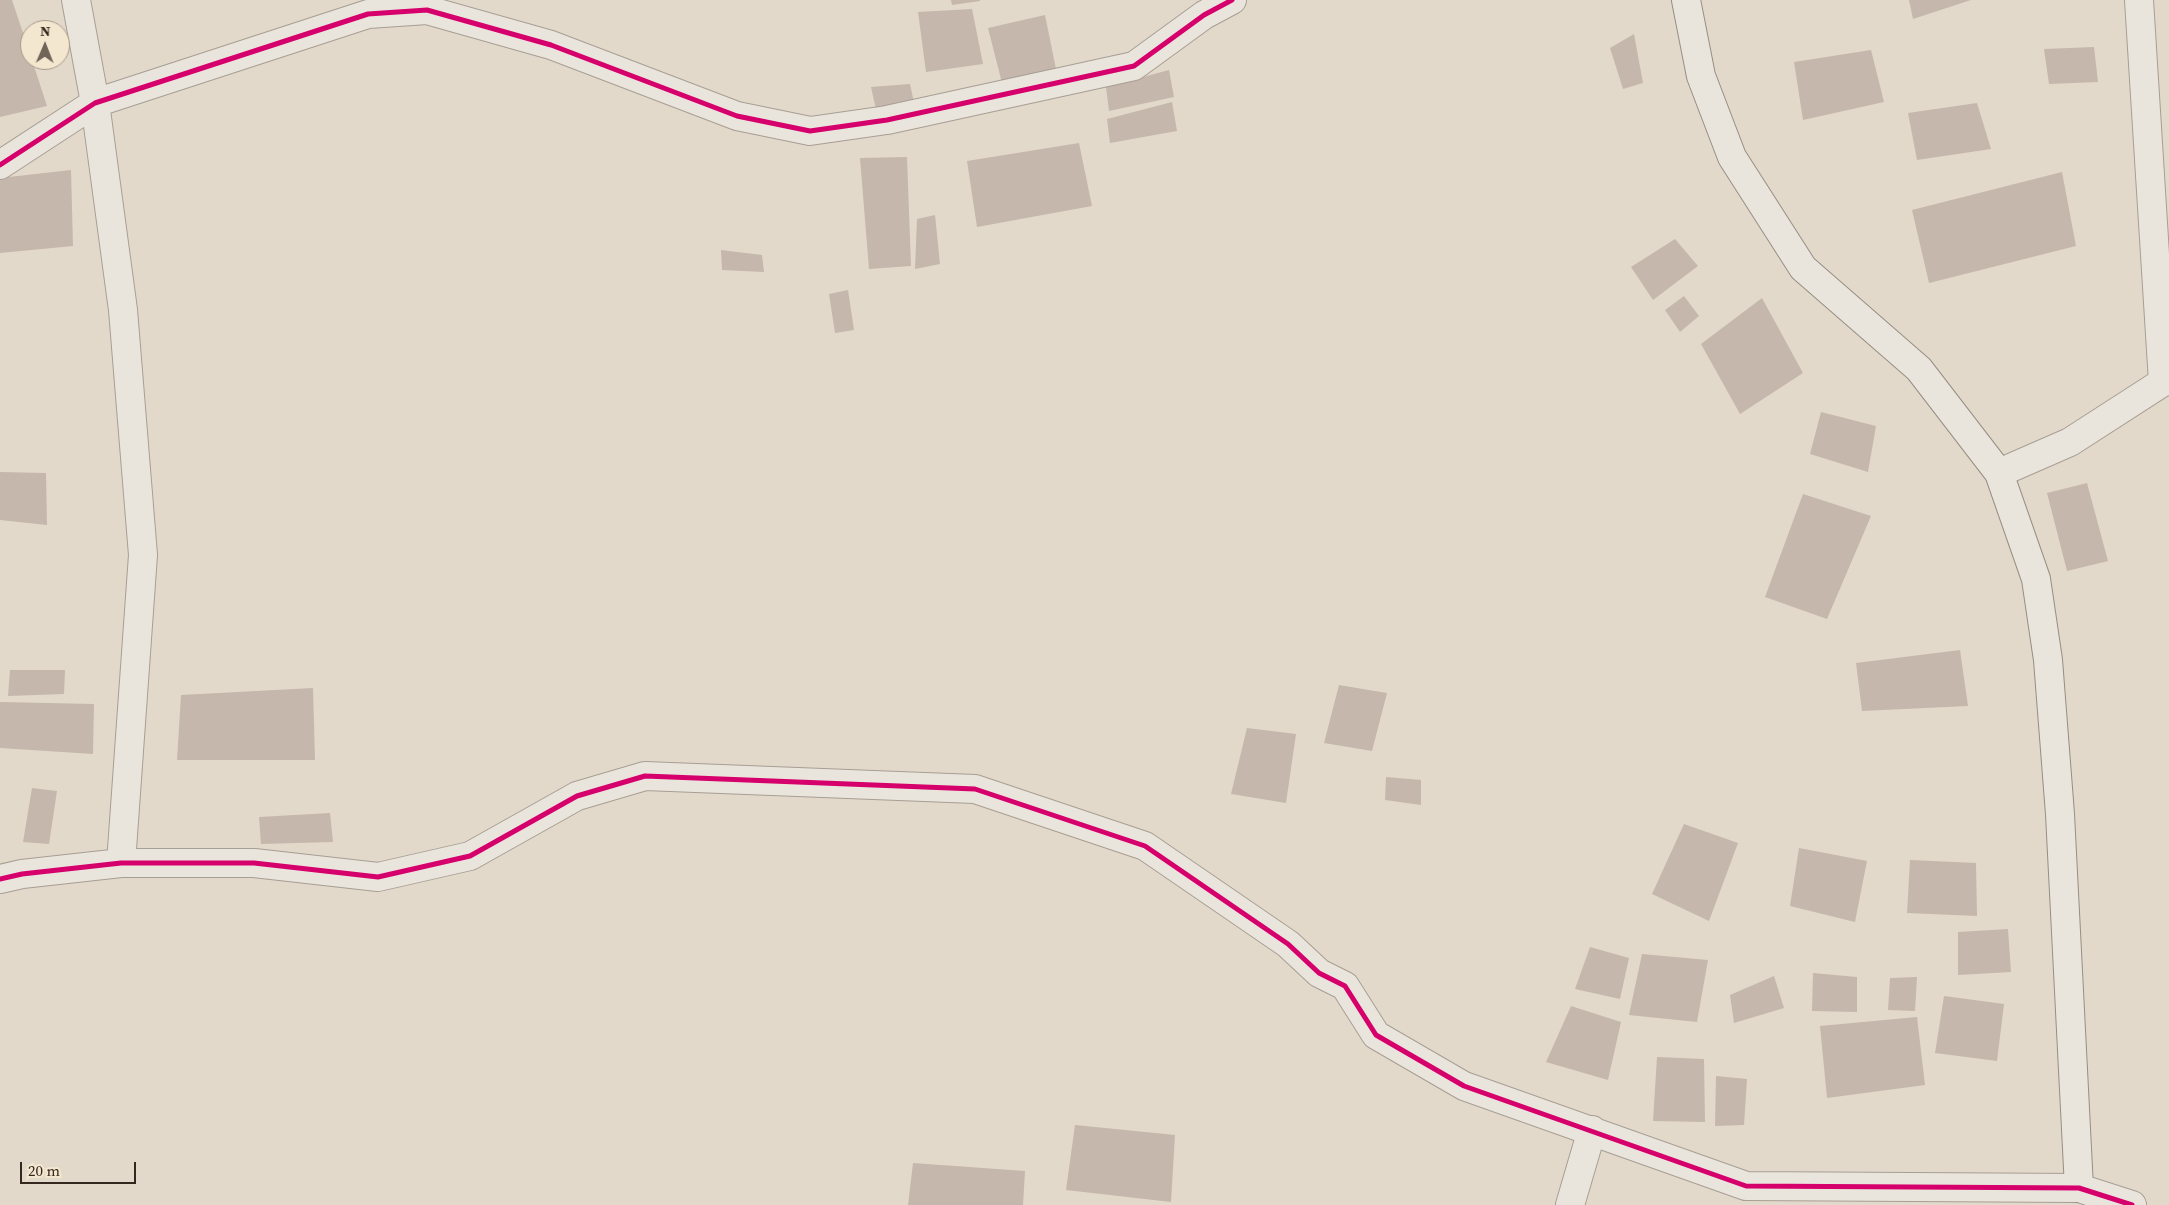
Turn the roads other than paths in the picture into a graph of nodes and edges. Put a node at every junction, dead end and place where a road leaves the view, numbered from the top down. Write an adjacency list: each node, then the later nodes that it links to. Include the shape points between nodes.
1 (76, 0): 5 (street)
2 (1232, 0): 5 (street, via 1204,15 1134,66 887,120 810,132 736,116 551,45 427,10 368,14)
3 (1686, 0): 8 (street, via 1701,76 1732,157 1803,268 1919,369)
4 (2138, 0): 7 (street)
5 (95, 103): 6 (street); 9 (street, via 123,310 143,555)
6 (0, 165)
7 (2166, 382): 8 (street, via 2070,442)
8 (1999, 473): 12 (street, via 2036,579 2048,660 2060,814)
9 (121, 863): 10 (street); 11 (street, via 254,863 378,877 470,856 577,796 645,776 975,788 1145,846 1288,944 1319,973 1345,986 1376,1035 1464,1086)
10 (0, 879)
11 (1592, 1130): 12 (street, via 1746,1186); 13 (street)
12 (2079, 1188): 14 (street)
13 (1570, 1205)
14 (2132, 1205)

